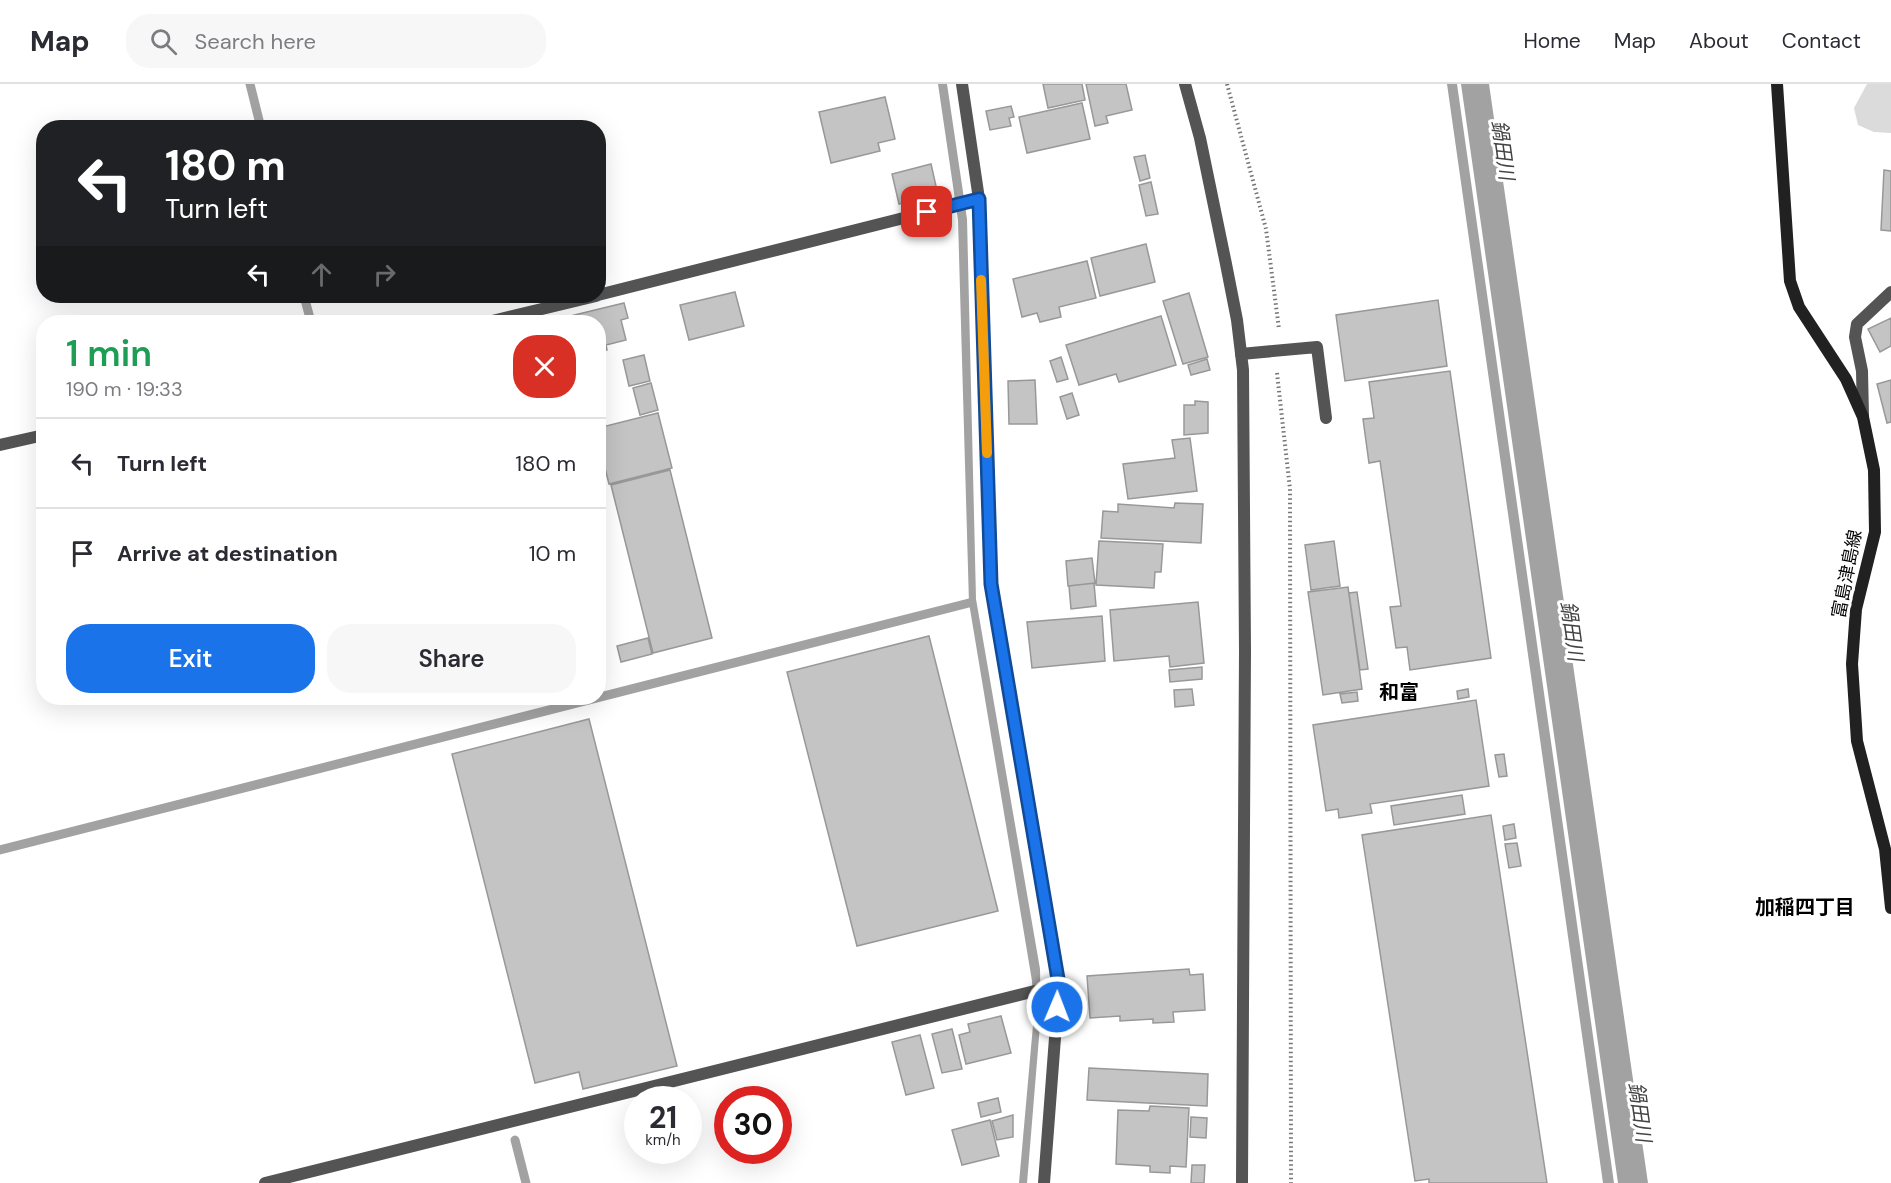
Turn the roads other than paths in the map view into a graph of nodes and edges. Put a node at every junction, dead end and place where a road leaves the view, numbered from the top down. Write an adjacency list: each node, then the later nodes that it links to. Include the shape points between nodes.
1 (962, 84): 4 (street)
2 (1185, 84): 9 (street, via 1200,138)
3 (1777, 84): 10 (main road, 富島津島線, via 1790,281 1799,308 1846,379)
4 (975, 200): 6 (street); 15 (street, via 991,584)
5 (1891, 292): 10 (street, via 1857,324)
6 (606, 293)
7 (565, 303): 8 (street)
8 (516, 315)
9 (1241, 354): 11 (street, via 1317,347); 18 (street, via 1245,651)
10 (1863, 417): 14 (main road, 富島津島線, via 1874,470 1875,532 1856,609 1852,664 1857,741 1885,849)
11 (1326, 418)
12 (36, 437): 13 (street)
13 (0, 446)
14 (1891, 908)
15 (1053, 986): 16 (street); 17 (street)
16 (265, 1183)
17 (1044, 1183)
18 (1242, 1183)

